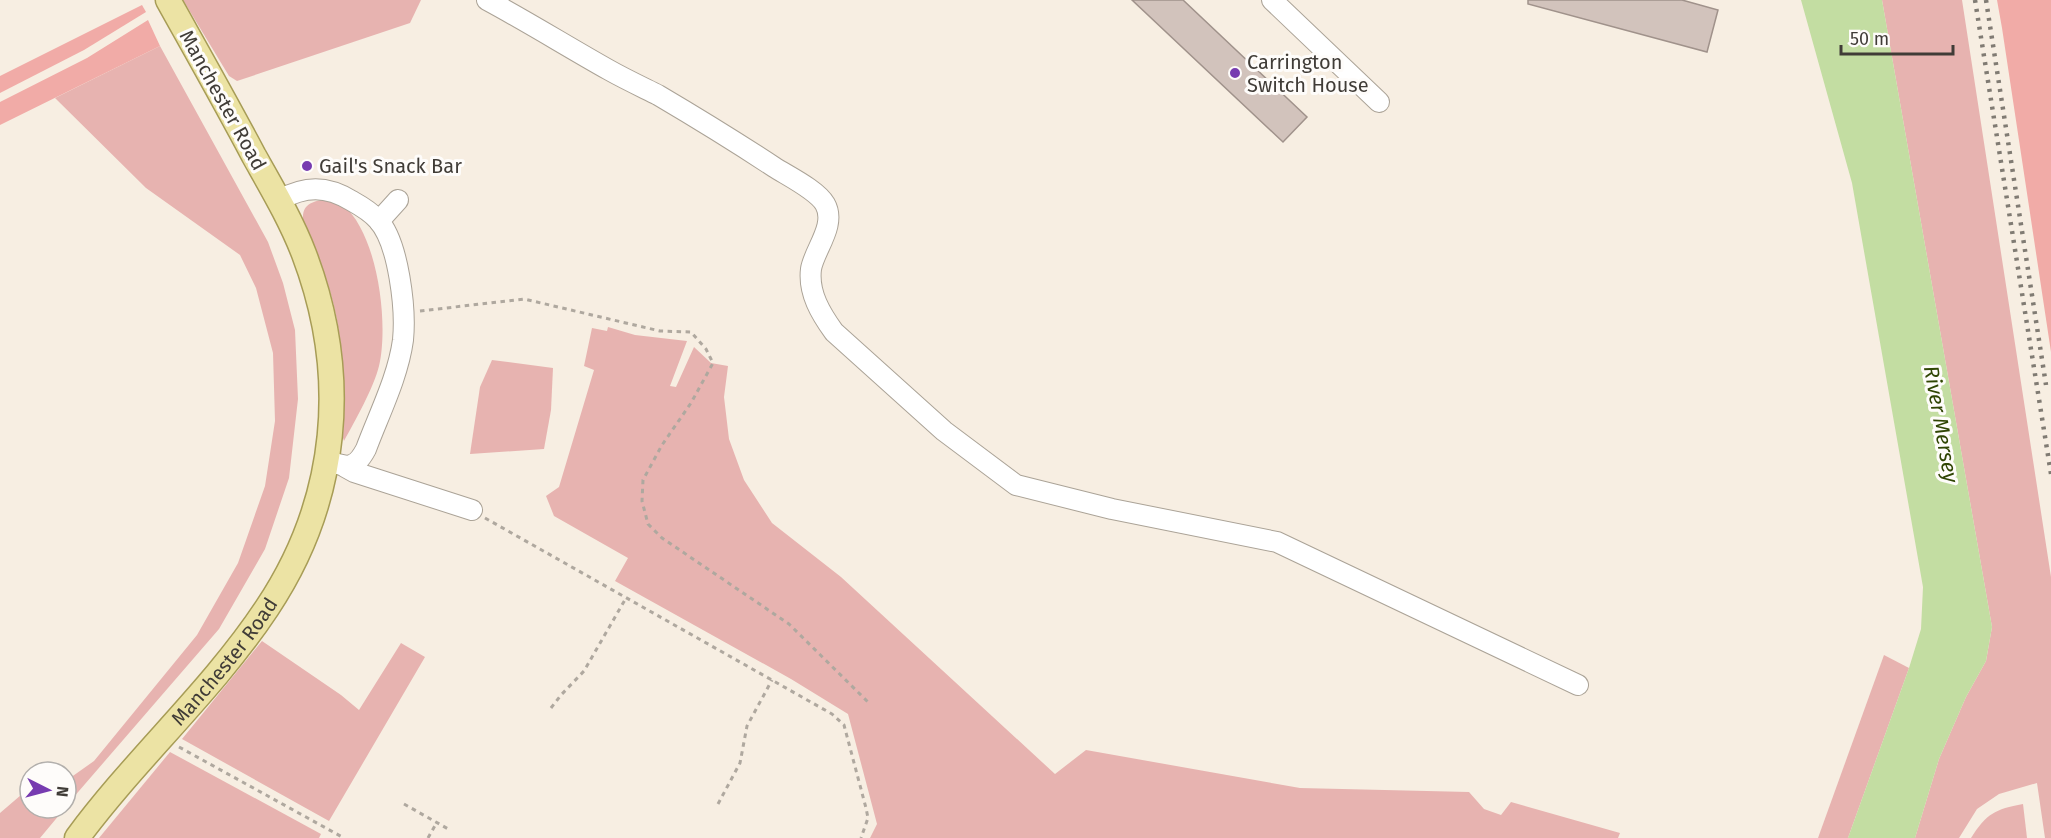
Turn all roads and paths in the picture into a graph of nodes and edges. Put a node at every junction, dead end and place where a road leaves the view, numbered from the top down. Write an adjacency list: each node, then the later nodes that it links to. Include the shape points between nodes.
1 (168, 0): 5 (main road, Manchester Road)
2 (487, 0): 13 (street, via 657,95 748,150 825,204 828,215 811,269 812,290 834,332 944,431 1016,485 1277,542)
3 (1272, 0): 4 (street)
4 (1379, 102)
5 (279, 200): 7 (street, via 309,189 329,189); 9 (main road, Manchester Road, via 304,254 322,312)
6 (398, 200): 7 (street)
7 (379, 221): 8 (street, via 397,262)
8 (403, 313): 9 (street, via 403,341 360,459 354,465); 14 (path, via 524,299 660,331 691,332 713,363 643,480 642,501 648,524 662,538 789,624)
9 (336, 463): 10 (street); 16 (main road, Manchester Road, via 323,483 307,534 268,607)
10 (472, 510): 11 (path)
11 (626, 598): 12 (path); 15 (path, via 584,671)
12 (772, 680): 18 (path, via 747,726 740,763); 24 (path, via 844,725 868,818)
13 (1578, 684)
14 (869, 703)
15 (551, 708)
16 (161, 737): 21 (main road, Manchester Road); 22 (path)
17 (404, 804): 19 (path)
18 (718, 804)
19 (437, 822): 20 (path); 23 (path)
20 (450, 830)
21 (77, 838)
22 (344, 838)
23 (428, 838)
24 (861, 838)

